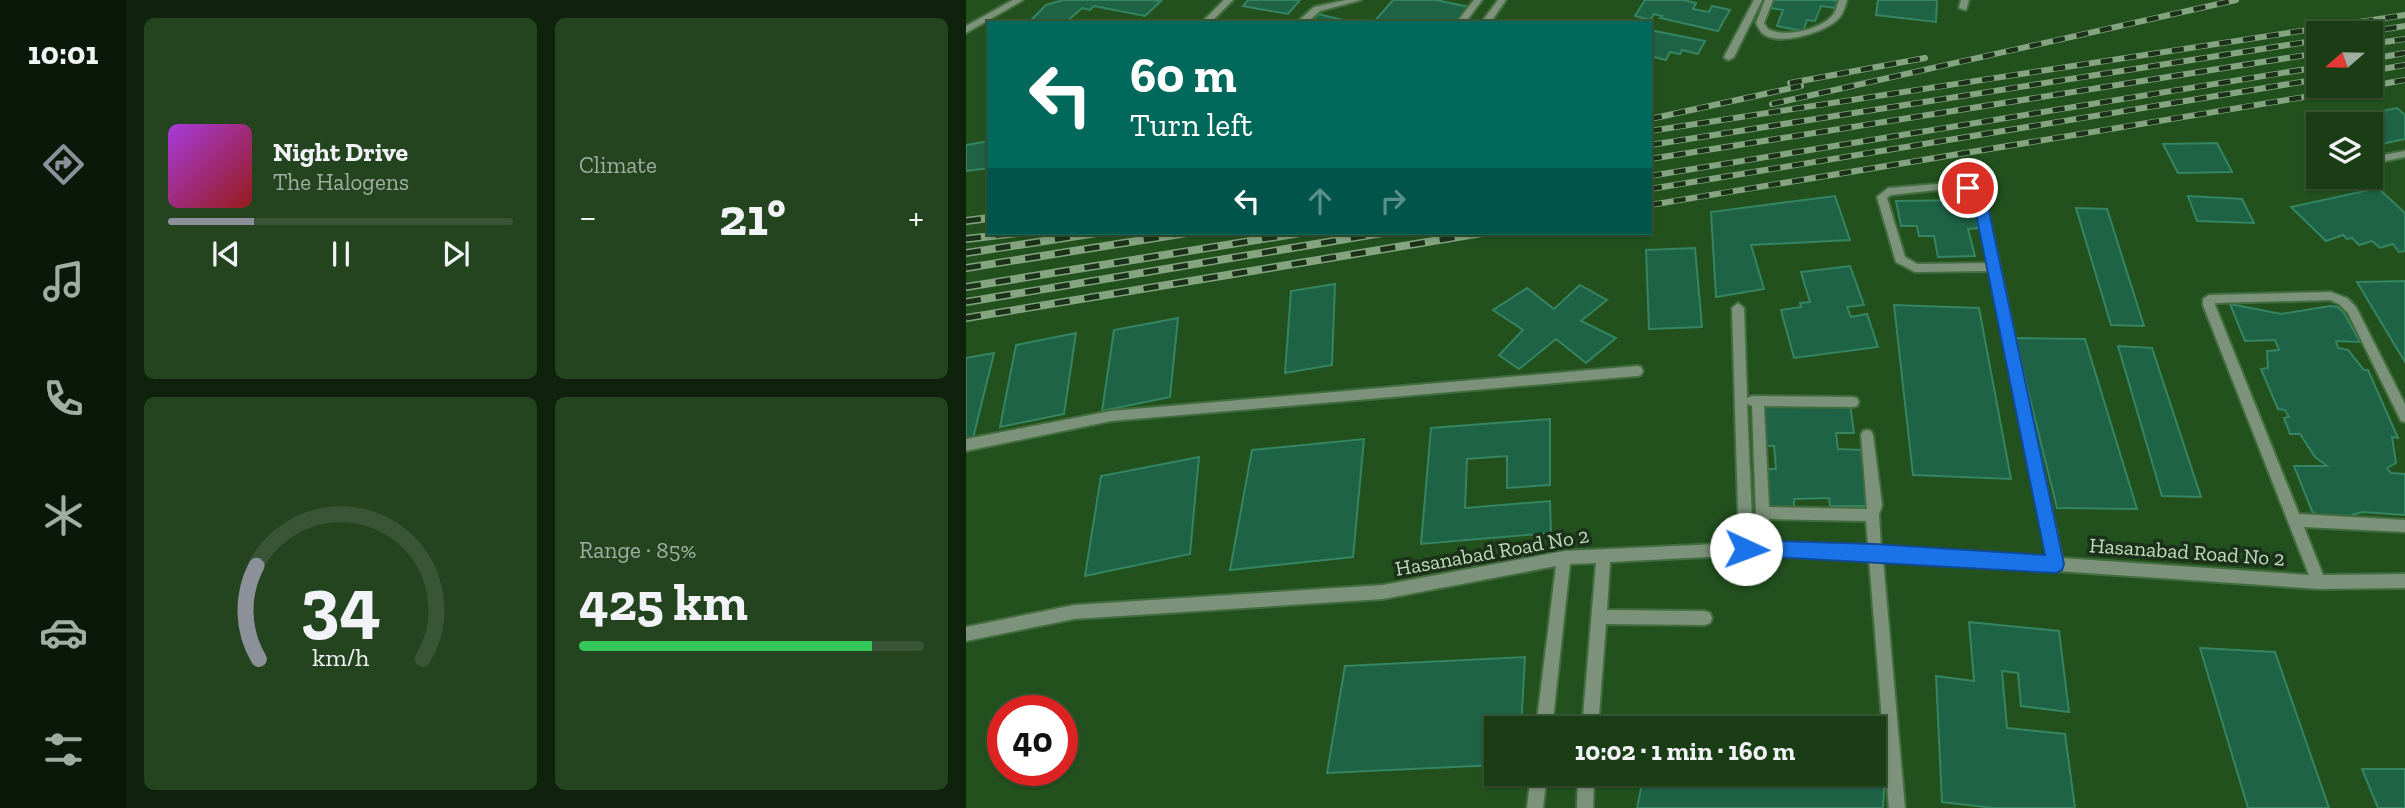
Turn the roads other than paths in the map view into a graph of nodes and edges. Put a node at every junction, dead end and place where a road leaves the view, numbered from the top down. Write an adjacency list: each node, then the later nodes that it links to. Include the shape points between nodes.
1 (1019, 0): 15 (street)
2 (1229, 0): 11 (street)
3 (1357, 0): 12 (street, via 1317,9)
4 (1477, 0): 8 (street); 13 (street)
5 (1758, 0): 9 (street)
6 (1769, 0): 10 (street)
7 (1843, 0): 10 (street, via 1833,20 1803,35 1767,32)
8 (1500, 2): 14 (street)
9 (1750, 15): 10 (street); 16 (street)
10 (1762, 18)
11 (1207, 21)
12 (1302, 21)
13 (1461, 21)
14 (1486, 21)
15 (966, 30)
16 (1729, 57)
17 (2405, 154): 18 (street)
18 (2383, 159)
19 (1994, 267): 19 (street, via 1980,197 1975,192 1959,186 1888,192 1882,197 1905,264 1915,268); 39 (street)
20 (1738, 308): 22 (street)
21 (1637, 371): 27 (street, via 1111,416)
22 (1741, 401): 23 (street); 28 (street)
23 (1758, 401): 24 (street); 29 (street)
24 (1853, 402)
25 (2405, 417): 32 (street, via 2352,310 2343,301 2331,296 2209,299)
26 (1867, 435): 31 (street, via 1875,505)
27 (966, 445)
28 (1743, 480): 29 (street); 34 (street)
29 (1761, 481): 30 (street)
30 (1762, 513): 31 (street); 35 (street)
31 (1872, 515): 36 (street)
32 (2294, 520): 33 (street); 41 (street)
33 (2405, 526)
34 (1746, 549): 35 (street, Hasanabad Road No 2); 37 (street, Hasanabad Road No 2)
35 (1764, 549): 36 (street, Hasanabad Road No 2)
36 (1874, 552): 39 (street, Hasanabad Road No 2); 51 (street)
37 (1604, 555): 38 (street, Hasanabad Road No 2); 42 (street)
38 (1564, 558): 44 (street, Hasanabad Road No 2, via 1383,592 1074,612); 45 (street)
39 (2056, 564): 41 (street, Hasanabad Road No 2)
40 (2405, 581): 41 (street, Hasanabad Road No 2)
41 (2319, 582)
42 (1598, 617): 43 (street); 46 (street)
43 (1705, 618)
44 (966, 634)
45 (1545, 716)
46 (1591, 716)
47 (1538, 786): 49 (street)
48 (1586, 786): 50 (street)
49 (1535, 808)
50 (1585, 808)
51 (1897, 808)

